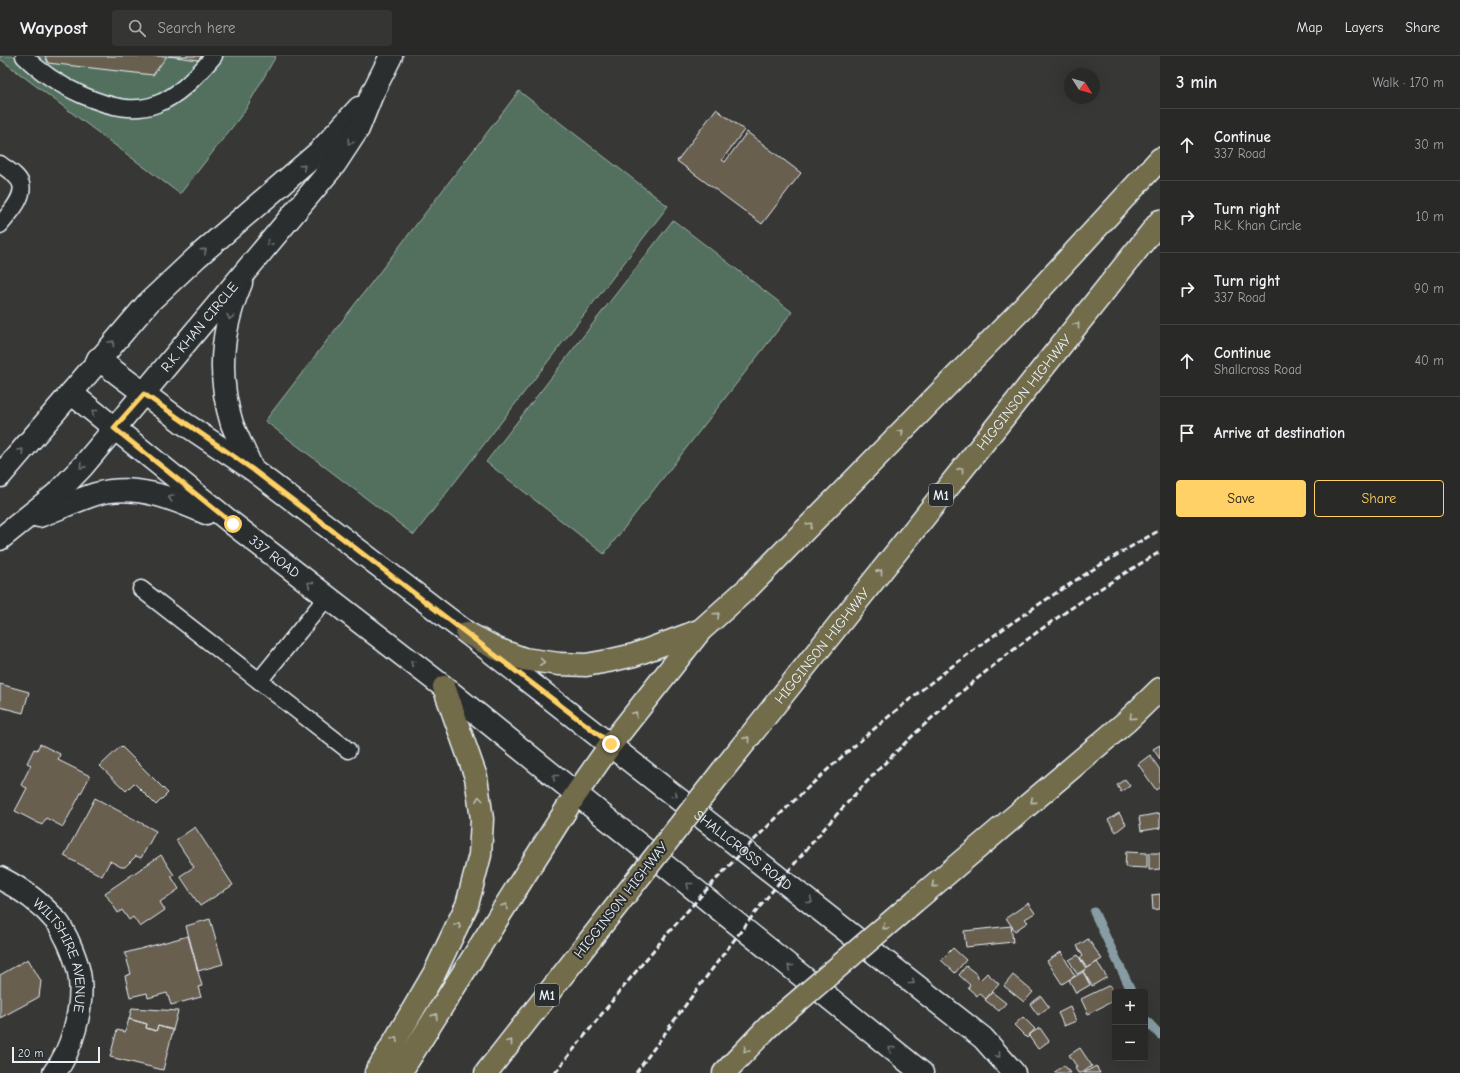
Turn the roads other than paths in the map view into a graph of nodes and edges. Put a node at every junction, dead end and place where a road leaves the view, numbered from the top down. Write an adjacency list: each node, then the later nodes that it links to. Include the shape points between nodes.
1 (24, 56): 2 (lane, via 36,68 65,87 100,103 123,108 148,107 164,101 178,93)
2 (214, 56)
3 (391, 56): 4 (street, R.K. KHAN CIRCLE)
4 (372, 94): 9 (street, R.K. KHAN CIRCLE, one-way to 9, via 358,129 335,164); 10 (street, R.K. KHAN CIRCLE, one-way to 4, via 148,302 320,151)
5 (1160, 159): 21 (highway, one-way to 5, via 749,587 1023,308)
6 (0, 164): 8 (lane, via 21,183 18,201)
7 (1160, 221): 33 (highway, HIGGINSON HIGHWAY / M1, one-way to 7, bridge, via 723,770)
8 (0, 225)
9 (248, 267): 12 (street, R.K. KHAN CIRCLE); 14 (street, one-way to 14, via 236,296 222,356 223,386 233,424)
10 (98, 359): 11 (street, R.K. KHAN CIRCLE); 12 (street)
11 (71, 394): 13 (street, 337 ROAD, one-way to 11); 15 (street, R.K. KHAN CIRCLE, one-way to 11)
12 (144, 394): 13 (street, R.K. KHAN CIRCLE); 14 (street)
13 (114, 428): 16 (street, R.K. KHAN CIRCLE, one-way to 16, via 83,466); 17 (street, 337 ROAD)
14 (252, 469): 22 (street)
15 (0, 476)
16 (24, 522): 17 (street, one-way to 16, via 172,498 143,491 97,494); 18 (street, R.K. KHAN CIRCLE)
17 (233, 524): 20 (street, 337 ROAD, one-way to 17)
18 (0, 539)
19 (141, 589): 23 (lane)
20 (327, 597): 23 (lane); 24 (street, 337 ROAD, one-way to 20)
21 (701, 630): 22 (highway, one-way to 21, via 497,649 524,659 586,665 634,655); 26 (highway, one-way to 21)
22 (467, 633): 26 (street, SHALLCROSS ROAD)
23 (259, 681): 27 (lane)
24 (444, 687): 28 (street, one-way to 24); 31 (highway, one-way to 24, via 434,972 467,905 480,855 482,819 476,777)
25 (1160, 689): 34 (highway, one-way to 34, bridge, via 1128,721 769,1026)
26 (611, 744): 28 (highway); 36 (street, SHALLCROSS ROAD, one-way to 36, via 983,1038)
27 (348, 750)
28 (576, 794): 32 (highway, one-way to 28); 35 (street, one-way to 28)
29 (0, 878): 30 (street, WILTSHIRE AVENUE, via 16,886 40,904 59,924 73,952 80,980 78,1013 71,1042)
30 (54, 1073)
31 (376, 1073)
32 (400, 1073)
33 (486, 1073)
34 (724, 1073)
35 (922, 1073)
36 (1014, 1073)

